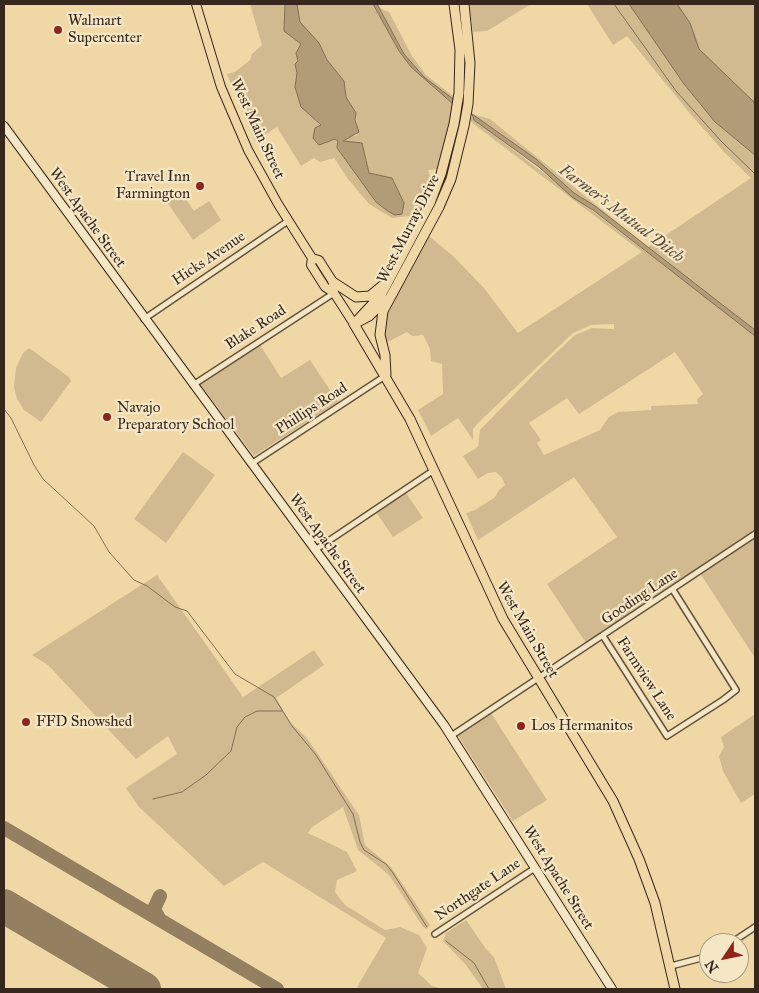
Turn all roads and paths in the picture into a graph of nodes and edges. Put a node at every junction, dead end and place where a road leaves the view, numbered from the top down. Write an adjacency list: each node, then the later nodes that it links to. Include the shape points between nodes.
1 (196, 4): 5 (main road, West Main Street, via 214,68 237,127)
2 (454, 4): 7 (highway, West Murray Drive, via 460,75 450,141 430,202)
3 (464, 4): 7 (highway, West Murray Drive, via 470,79 458,152 439,207)
4 (4, 126): 10 (main road, West Apache Street)
5 (288, 221): 6 (main road, West Main Street); 10 (street, Hicks Avenue)
6 (312, 258): 8 (main road, West Main Street, via 319,260); 9 (main road, West Main Street, via 311,265 325,287)
7 (396, 276): 8 (highway, via 365,298 352,296); 11 (highway, via 374,312); 12 (highway, West Murray Drive, via 381,320)
8 (333, 282): 9 (main road, West Main Street)
9 (334, 293): 11 (main road, West Main Street); 13 (street, Blake Road)
10 (144, 319): 13 (main road, West Apache Street)
11 (354, 324): 12 (highway, West Main Street)
12 (386, 376): 14 (street, Phillips Road); 15 (highway, West Main Street)
13 (193, 385): 14 (main road, West Apache Street)
14 (251, 464): 17 (main road, West Apache Street)
15 (434, 470): 17 (street); 20 (highway, West Main Street, via 489,593)
16 (755, 534): 18 (street, Gooding Lane)
17 (315, 550): 21 (main road, West Apache Street)
18 (673, 590): 19 (street, Gooding Lane); 19 (street, Farmview Lane, via 736,690 667,736)
19 (603, 636): 20 (street, Gooding Lane)
20 (538, 679): 21 (street, Gooding Lane); 25 (highway, West Main Street, via 594,766 621,818 655,903)
21 (451, 736): 22 (main road, West Apache Street)
22 (535, 868): 23 (street, Northgate Lane); 26 (main road, West Apache Street)
23 (435, 934)
24 (699, 959): 25 (street)
25 (671, 966): 27 (highway, West Main Street)
26 (612, 989)
27 (675, 989)

